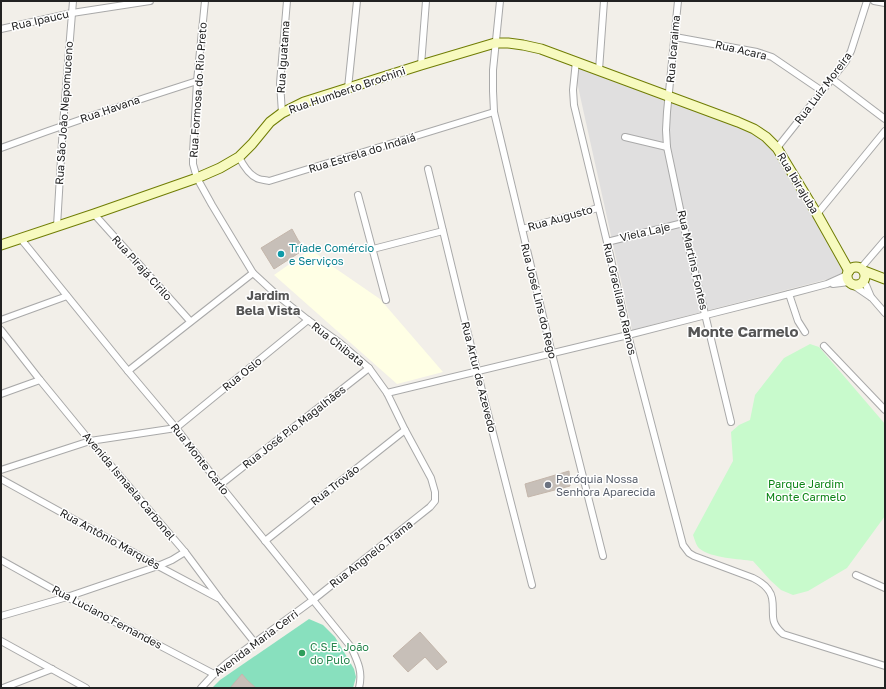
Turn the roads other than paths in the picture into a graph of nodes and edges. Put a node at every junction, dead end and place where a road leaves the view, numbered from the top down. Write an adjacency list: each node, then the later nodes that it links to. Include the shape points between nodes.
1 (73, 1): 13 (street, Rua São João Nepomuceno)
2 (150, 1): 13 (street, Rua Ipaucu)
3 (205, 1): 21 (street, Rua Formosa do Rio Preto)
4 (287, 1): 26 (street, Rua Iguatama, via 280,83)
5 (357, 1): 22 (street)
6 (426, 1): 18 (street)
7 (500, 1): 16 (street, Rua José Lins do Rego)
8 (604, 1): 19 (street)
9 (678, 1): 15 (street, Rua Icaraima)
10 (867, 1): 20 (street, Rua Luiz Moreira, via 851,51)
11 (874, 1): 12 (street)
12 (885, 4)
13 (72, 13): 14 (street, Rua Ipaucu); 28 (street, Rua São João Nepomuceno)
14 (1, 29)
15 (675, 36): 23 (street, Rua Acara, via 772,57); 24 (street, Rua Icaraima)
16 (496, 43): 17 (street, Rua Humberto Brochini, via 541,48); 18 (street, Rua Humberto Brochini); 25 (street, Rua José Lins do Rego, via 493,70)
17 (576, 61): 19 (street, Rua Humberto Brochini); 38 (street, Rua Graciliano Ramos, via 573,101)
18 (421, 65): 22 (street, Rua Humberto Brochini)
19 (599, 70): 24 (street, Rua Humberto Brochini)
20 (832, 79): 23 (street, Rua Luiz Moreira); 27 (street)
21 (197, 81): 28 (street, Rua Havana); 36 (street, Rua Formosa do Rio Preto, via 193,164)
22 (348, 88): 26 (street, Rua Humberto Brochini, via 304,102)
23 (822, 91): 33 (street, Rua Luiz Moreira)
24 (669, 96): 32 (street, Rua Martins Fontes); 33 (street, Rua Ibirajuba, via 754,129)
25 (494, 112): 34 (street, Rua Estrela do Indaiá, via 269,180 252,175); 43 (street, Rua José Lins do Rego)
26 (282, 113): 34 (street, Rua Humberto Brochini, via 270,122)
27 (885, 119)
28 (63, 125): 31 (street, Rua Havana); 42 (street, Rua São João Nepomuceno)
29 (885, 131): 40 (street)
30 (625, 138): 32 (street)
31 (1, 148)
32 (667, 148): 41 (street, Rua Martins Fontes)
33 (777, 148): 40 (street, Rua Ibirajuba)
34 (239, 157): 36 (street, Rua Humberto Brochini)
35 (428, 169): 44 (street, Rua Artur de Azevedo)
36 (197, 178): 39 (street, Rua Humberto Brochini); 51 (street, Rua Chibata)
37 (358, 195): 49 (street)
38 (598, 208): 43 (street, Rua Augusto); 47 (street, Rua Graciliano Ramos)
39 (94, 214): 42 (street, Rua Humberto Brochini); 62 (street, Rua Pirajá Cirilo)
40 (817, 214): 50 (street, Rua Ibirajuba, via 843,261)
41 (683, 223): 47 (street, Viela Laje); 59 (street, Rua Martins Fontes)
42 (56, 226): 45 (street, Rua Humberto Brochini)
43 (522, 229): 67 (street, Rua José Lins do Rego)
44 (443, 231): 49 (street); 70 (street, Rua Artur de Azevedo)
45 (21, 239): 48 (street, Rua Humberto Brochini); 55 (street, Rua Monte Carlo)
46 (885, 240): 50 (street)
47 (607, 242): 65 (street, Rua Graciliano Ramos)
48 (1, 245)
49 (373, 249): 57 (street)
50 (855, 272): 52 (street, Rua Ibirajuba); 53 (street, via 865,274); 53 (street, via 853,285); 54 (street, via 827,284); 56 (street)
51 (253, 273): 61 (street, Rua Chibata); 62 (street)
52 (885, 279): 53 (street)
53 (864, 282): 56 (street)
54 (789, 294): 59 (street); 64 (street, via 798,321)
55 (67, 296): 60 (street); 69 (street, Rua Monte Carlo)
56 (872, 298): 58 (street)
57 (386, 300)
58 (885, 313)
59 (706, 315): 65 (street); 75 (street, Rua Martins Fontes)
60 (1, 320)
61 (308, 320): 68 (street, Rua Chibata); 76 (street, Rua Oslo)
62 (190, 321): 69 (street)
63 (1, 330): 71 (street, Avenida Ismaela Carbonel)
64 (805, 332)
65 (628, 335): 67 (street); 97 (street, Rua Graciliano Ramos, via 683,544 689,552 753,578 765,586 772,597 774,624 784,634)
66 (824, 346): 74 (street)
67 (552, 354): 70 (street); 85 (street, Rua José Lins do Rego)
68 (369, 368): 72 (street, Rua Chibata); 81 (street, Rua José Pio Magalhães)
69 (128, 372): 76 (street, Rua Monte Carlo)
70 (477, 372): 72 (street); 89 (street, Rua Artur de Azevedo)
71 (40, 380): 73 (street); 78 (street, Avenida Ismaela Carbonel)
72 (387, 393): 77 (street, Rua Chibata)
73 (1, 394)
74 (885, 410)
75 (731, 422)
76 (176, 428): 78 (street); 81 (street, Rua Monte Carlo)
77 (405, 430): 82 (street, Rua Chibata, via 431,478 435,501); 83 (street, Rua Trovão)
78 (90, 441): 79 (street); 84 (street, Avenida Ismaela Carbonel)
79 (1, 470)
80 (1, 479): 87 (street, Rua Antônio Marquês)
81 (220, 485): 83 (street, Rua Monte Carlo)
82 (430, 508): 93 (street, Rua Angnelo Trama)
83 (265, 541): 93 (street, Rua Monte Carlo)
84 (185, 552): 87 (street); 92 (street, Avenida Ismaela Carbonel)
85 (603, 556)
86 (1, 560): 91 (street, Rua Luciano Fernandes)
87 (158, 566): 91 (street); 92 (street, Rua Antônio Marquês)
88 (856, 575): 90 (street)
89 (532, 585)
90 (885, 588)
91 (67, 597): 94 (street); 99 (street, Rua Luciano Fernandes)
92 (220, 599): 96 (street, Avenida Ismaela Carbonel)
93 (312, 600): 96 (street, Avenida Maria Cerri); 103 (street, Rua Monte Carlo, via 351,647 360,671)
94 (1, 616)
95 (1, 641): 98 (street)
96 (255, 643): 99 (street, Avenida Maria Cerri)
97 (885, 666)
98 (52, 669): 100 (street); 101 (street)
99 (214, 674): 102 (street, Avenida Maria Cerri)
100 (3, 688)
101 (86, 688)
102 (201, 688)
103 (359, 688)

